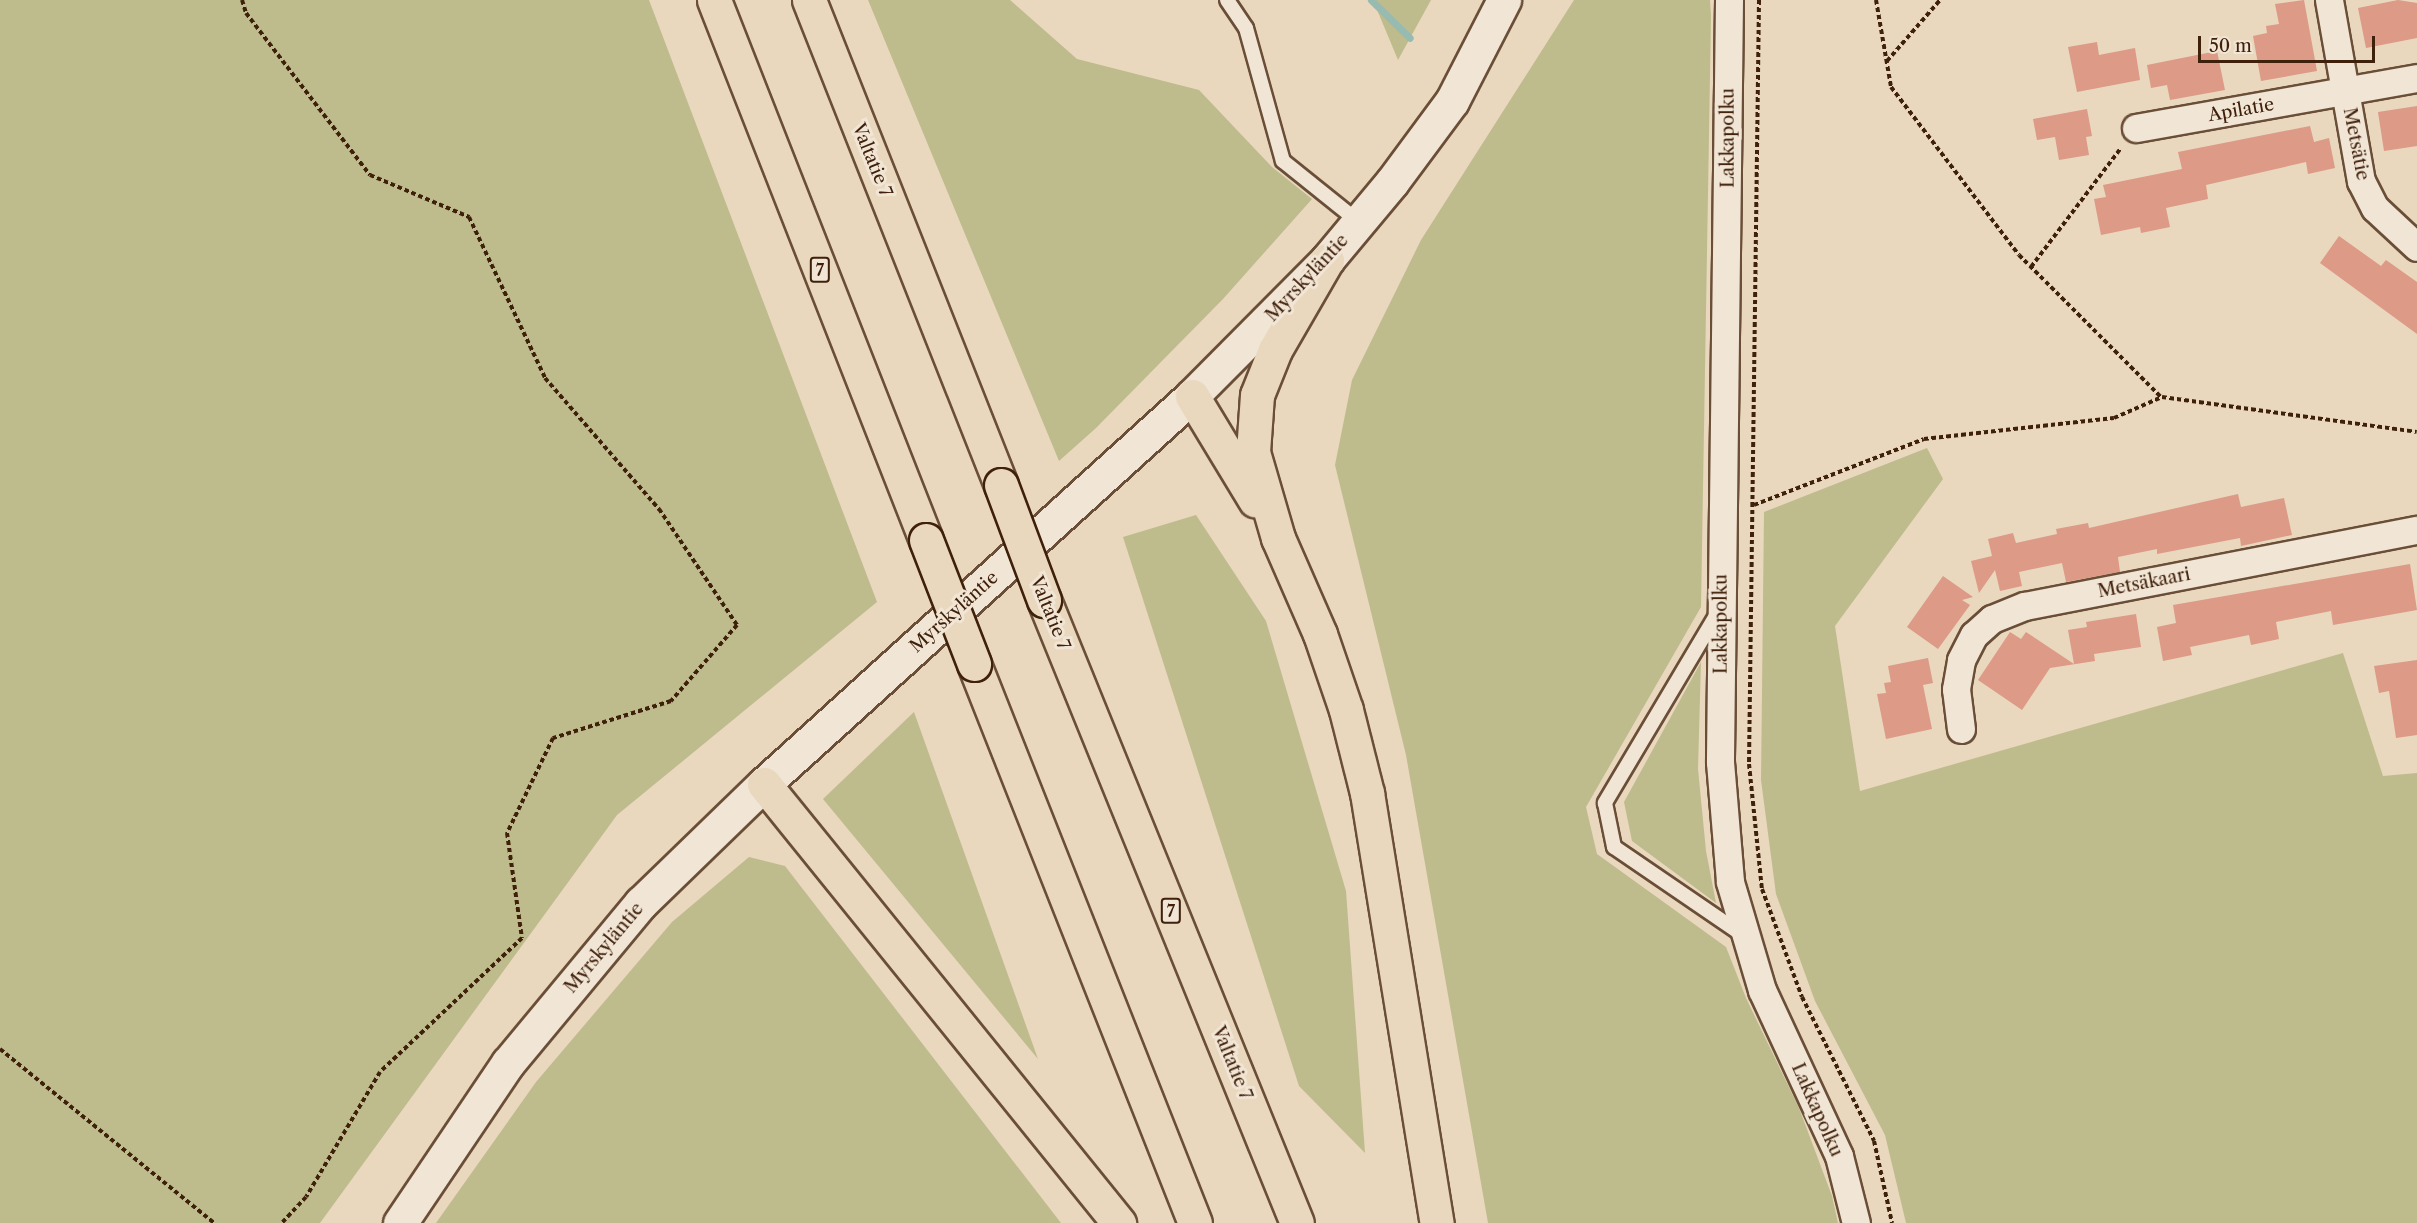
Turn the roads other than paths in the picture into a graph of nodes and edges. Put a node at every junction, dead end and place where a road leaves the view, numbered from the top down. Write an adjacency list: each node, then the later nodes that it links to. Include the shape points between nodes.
1 (714, 0): 22 (highway, 7, bridge)
2 (809, 0): 23 (highway, Valtatie 7 / 7, bridge, via 1044,600)
3 (1227, 0): 10 (lane, via 1246,28 1283,162)
4 (1504, 0): 10 (street, Myrskyläntie, via 1452,100)
5 (1729, 0): 16 (street, Lakkapolku)
6 (2329, 0): 8 (street, Metsätie)
7 (2417, 78): 8 (street, Apilatie)
8 (2345, 92): 9 (street, Apilatie); 11 (street, Metsätie, via 2361,181 2375,208)
9 (2136, 128)
10 (1359, 222): 12 (street, Myrskyläntie)
11 (2417, 247)
12 (1327, 260): 13 (street, Myrskyläntie); 15 (highway, via 1275,350 1257,395 1253,452)
13 (1192, 396): 15 (highway); 18 (street, Myrskyläntie)
14 (2417, 530): 17 (street, Metsäkaari, via 2025,606 1992,619 1974,635 1961,660 1956,689)
15 (1278, 538): 24 (highway, via 1339,688 1366,793)
16 (1721, 607): 19 (street, Lakkapolku, via 1720,762 1730,882); 19 (lane, via 1605,803 1614,847)
17 (1960, 729)
18 (764, 784): 20 (street, Myrskyläntie, via 641,903 508,1063); 21 (highway)
19 (1743, 935): 25 (street, Lakkapolku, via 1762,990 1839,1156)
20 (400, 1223)
21 (1119, 1223)
22 (1195, 1223)
23 (1297, 1223)
24 (1437, 1223)
25 (1856, 1223)

